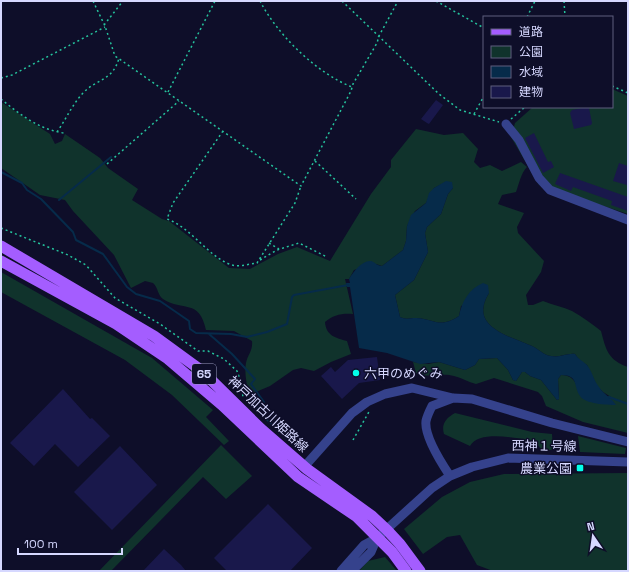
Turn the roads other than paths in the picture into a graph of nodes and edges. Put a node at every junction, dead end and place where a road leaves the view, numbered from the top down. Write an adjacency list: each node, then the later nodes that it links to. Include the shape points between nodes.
1 (506, 124): 2 (street, via 519,140 539,178 550,190)
2 (628, 220)
3 (1, 246): 10 (main road, 神戸加古川姫路線 / 65, via 154,336 202,371)
4 (1, 260): 13 (main road, 神戸加古川姫路線 / 65, via 116,324 168,359 222,405 298,477 357,517)
5 (427, 392): 6 (street); 7 (street); 10 (street, via 412,388 385,394 367,402 343,421)
6 (453, 398): 7 (street); 8 (street, via 472,399)
7 (432, 406): 11 (street, via 426,422 429,437 441,464)
8 (628, 442)
9 (628, 462): 11 (street, 西神１号線, via 508,458 472,467)
10 (304, 467): 12 (main road, 神戸加古川姫路線 / 65, via 372,516)
11 (450, 476): 12 (street, 西神１号線, via 432,488)
12 (387, 530): 13 (street, 西神１号線); 17 (main road, 神戸加古川姫路線 / 65)
13 (377, 538): 14 (street, via 364,545); 15 (street, via 371,552); 16 (main road, 神戸加古川姫路線 / 65, via 392,552)
14 (341, 571)
15 (352, 571)
16 (406, 571)
17 (420, 571)

